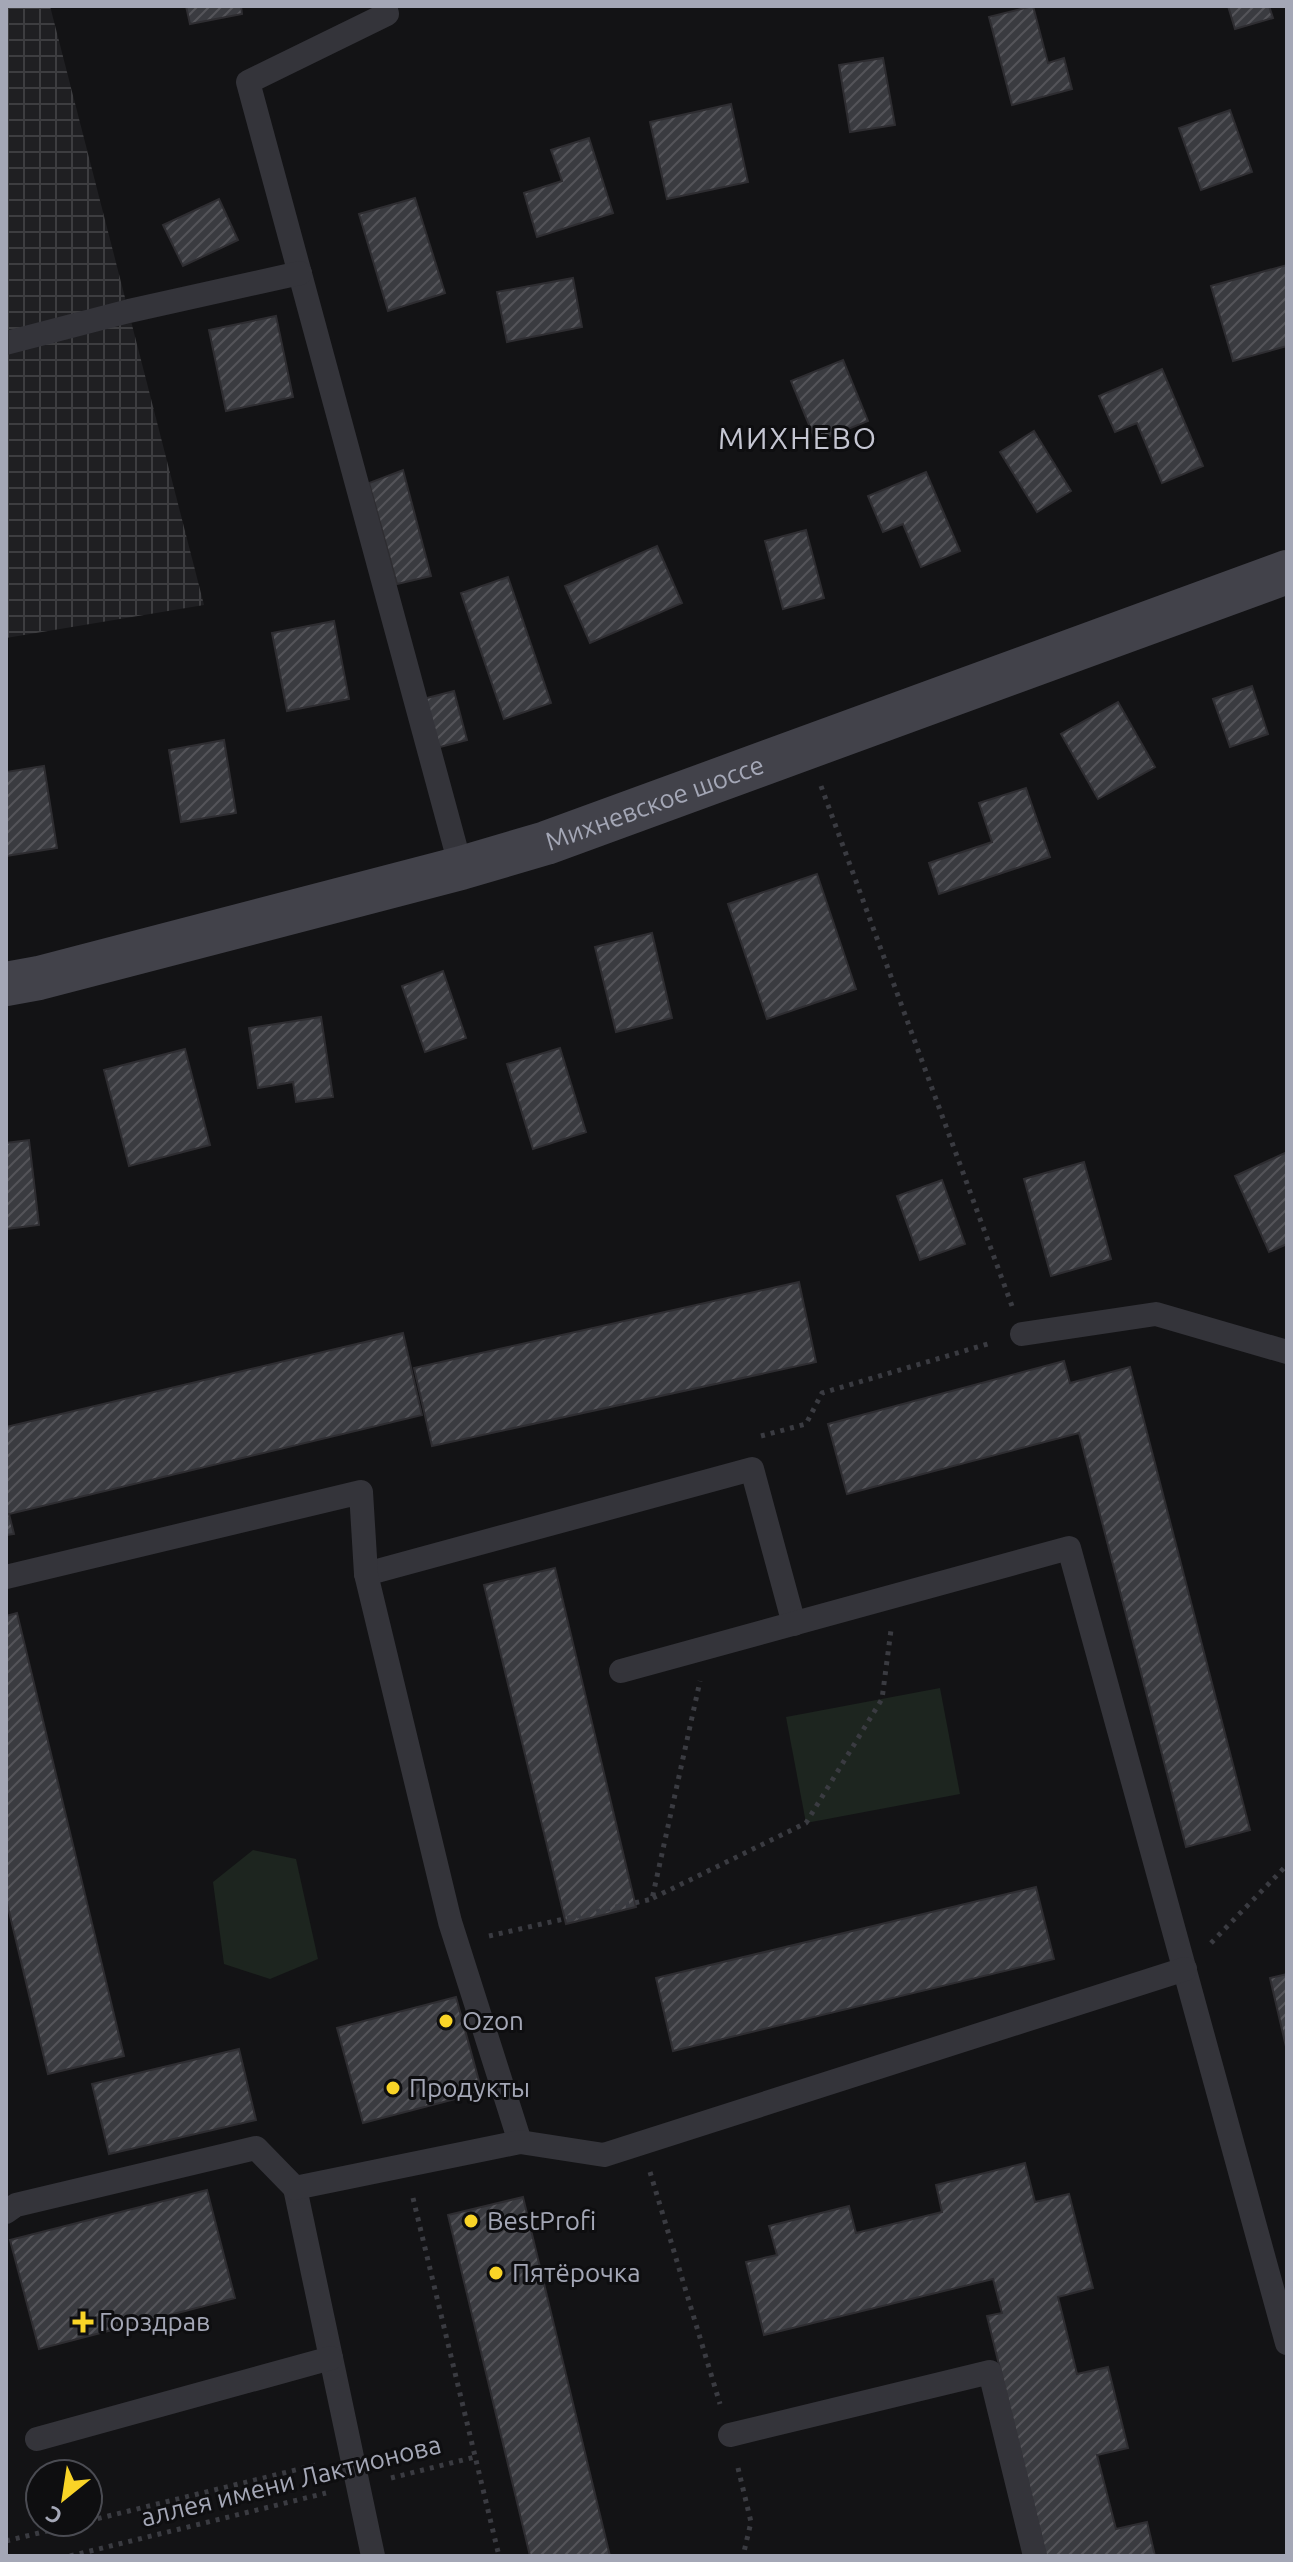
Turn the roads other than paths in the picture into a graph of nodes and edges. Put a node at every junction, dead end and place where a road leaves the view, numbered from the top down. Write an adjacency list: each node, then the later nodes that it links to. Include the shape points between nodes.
1 (385, 6): 2 (lane, via 387,14 248,82)
2 (300, 273): 3 (lane); 5 (lane)
3 (6, 343)
4 (1287, 572): 5 (street, Михневское шоссе, via 546,843)
5 (461, 868): 6 (street, Михневское шоссе)
6 (6, 984)
7 (1022, 1334): 8 (lane, via 1156,1314)
8 (1287, 1352)
9 (366, 1574): 10 (lane, via 361,1492); 11 (lane, via 752,1469); 14 (lane, via 457,1943)
10 (6, 1577)
11 (794, 1624): 12 (lane); 13 (lane, via 1069,1548)
12 (621, 1671)
13 (1185, 1969): 14 (lane, via 604,2155); 17 (lane)
14 (520, 2142): 15 (lane)
15 (295, 2188): 16 (lane, via 256,2148 16,2205); 18 (lane)
16 (6, 2212)
17 (1287, 2343)
18 (331, 2358): 20 (lane); 21 (lane)
19 (730, 2435): 22 (lane, via 990,2372)
20 (37, 2439)
21 (373, 2556)
22 (1035, 2556)

